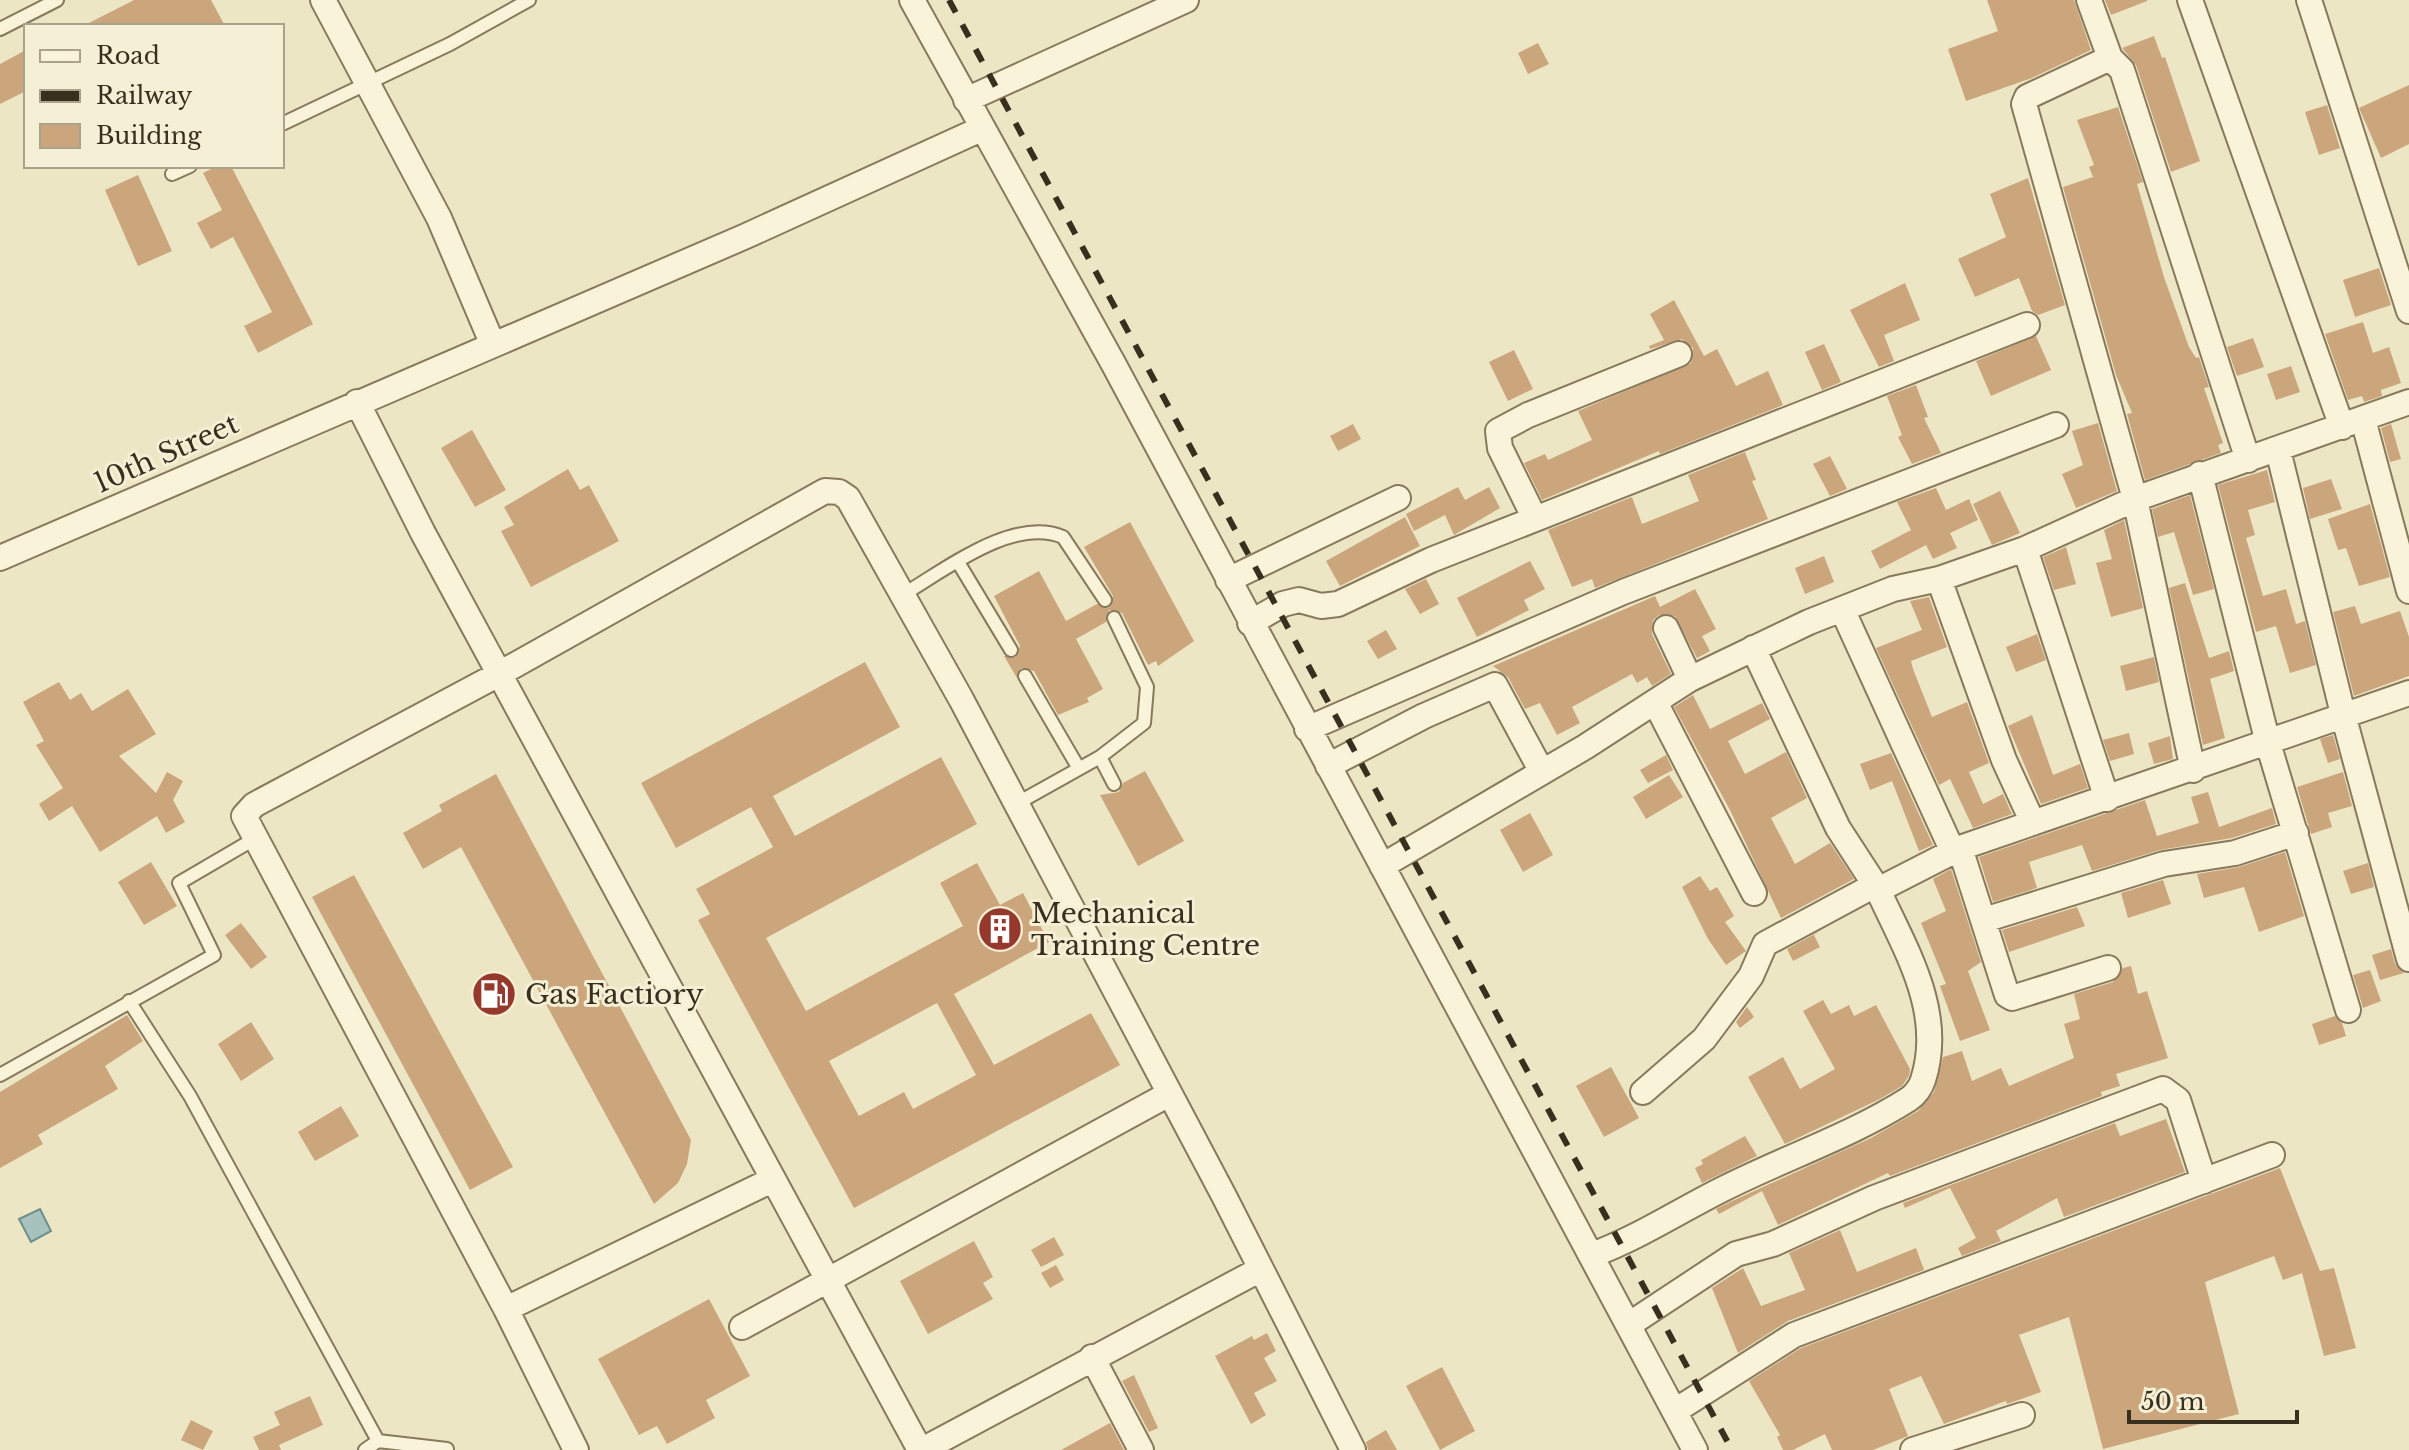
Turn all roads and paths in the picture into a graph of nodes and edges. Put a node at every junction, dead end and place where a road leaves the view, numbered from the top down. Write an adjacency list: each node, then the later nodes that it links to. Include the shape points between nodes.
1 (57, 0): 9 (lane)
2 (323, 0): 11 (street)
3 (529, 0): 11 (lane)
4 (912, 0): 12 (street)
5 (1186, 0): 12 (street)
6 (2089, 0): 10 (street)
7 (2190, 0): 23 (street)
8 (2309, 0): 17 (street)
9 (0, 29)
10 (2110, 58): 26 (street, via 2122,70); 29 (street, via 2027,97 2024,104)
11 (367, 85): 13 (lane); 19 (street, via 439,218)
12 (966, 100): 14 (street)
13 (284, 123)
14 (981, 129): 19 (street, 10th Street); 35 (street)
15 (186, 168): 16 (lane)
16 (172, 174)
17 (2409, 311)
18 (2027, 325): 30 (street)
19 (493, 345): 21 (street, 10th Street)
20 (1679, 354): 30 (street, via 1498,431 1500,448)
21 (357, 402): 32 (street, 10th Street); 46 (street)
22 (2409, 402): 23 (street)
23 (2352, 423): 25 (street); 36 (street)
24 (2056, 425): 45 (street, via 1623,592)
25 (2278, 450): 26 (street); 52 (street)
26 (2248, 460): 27 (street)
27 (2200, 474): 29 (street); 54 (street)
28 (1398, 498): 35 (street)
29 (2135, 499): 31 (street); 58 (street)
30 (1535, 519): 41 (street, via 1338,604 1299,600)
31 (2025, 549): 34 (street); 61 (street)
32 (0, 558)
33 (958, 562): 37 (lane); 38 (lane, via 1019,533 1052,532 1073,547); 44 (lane)
34 (1939, 579): 39 (street, via 1893,589); 63 (street, via 2004,760)
35 (1228, 580): 41 (street)
36 (2409, 591)
37 (904, 594): 46 (street, via 848,498 825,491); 62 (street)
38 (1105, 600)
39 (1842, 609): 43 (street); 66 (street)
40 (1114, 618): 55 (lane, via 1142,672 1147,713 1136,732)
41 (1250, 623): 53 (street)
42 (1666, 628): 48 (street)
43 (1753, 648): 48 (street); 68 (street, via 1838,828)
44 (1011, 650)
45 (1481, 655): 49 (street); 53 (street)
46 (499, 674): 65 (street, via 254,805 244,816); 79 (street)
47 (1025, 676): 57 (lane)
48 (1690, 679): 51 (street)
49 (1495, 685): 56 (street); 59 (street)
50 (2409, 693): 52 (street)
51 (1655, 702): 59 (street); 69 (street)
52 (2344, 718): 54 (street); 71 (street)
53 (1307, 729): 56 (street)
54 (2268, 743): 58 (street); 64 (street)
55 (1100, 757): 57 (lane); 60 (lane)
56 (1328, 766): 67 (street)
57 (1078, 767): 62 (lane)
58 (2193, 770): 61 (street)
59 (1542, 772): 67 (street)
60 (1114, 784)
61 (2107, 799): 63 (street)
62 (1016, 804): 77 (street)
63 (2033, 823): 66 (street)
64 (2296, 833): 70 (street, via 2235,853 2164,864); 74 (street)
65 (256, 838): 73 (lane, via 179,883 214,955); 84 (street)
66 (1956, 850): 68 (street); 70 (street)
67 (1382, 866): 81 (street)
68 (1877, 888): 76 (street, via 1765,944 1751,976 1704,1039); 81 (street, via 1924,991 1930,1041 1923,1080 1912,1097)
69 (1754, 893)
70 (1984, 920): 72 (street, via 2004,989 2012,998)
71 (2409, 959)
72 (2108, 968)
73 (129, 1001): 75 (lane); 90 (lane, via 190,1096)
74 (2348, 1010)
75 (0, 1075)
76 (1643, 1092)
77 (1169, 1094): 82 (street); 83 (street)
78 (2272, 1155): 80 (street)
79 (772, 1180): 83 (street); 84 (street)
80 (2204, 1181): 85 (street, via 2178,1100 2163,1089 1874,1198 1773,1244 1736,1254); 88 (street, via 1794,1335)
81 (1592, 1255): 85 (street)
82 (1261, 1269): 87 (street); 96 (street)
83 (828, 1281): 86 (street); 94 (street)
84 (506, 1309): 93 (street)
85 (1630, 1324): 88 (street)
86 (742, 1327)
87 (1092, 1357): 94 (street); 95 (street)
88 (1675, 1411): 97 (street)
89 (2022, 1415): 98 (street)
90 (378, 1441): 91 (lane); 92 (lane)
91 (447, 1449)
92 (365, 1450)
93 (576, 1450)
94 (921, 1450)
95 (1141, 1450)
96 (1353, 1450)
97 (1695, 1450)
98 (1913, 1450)

